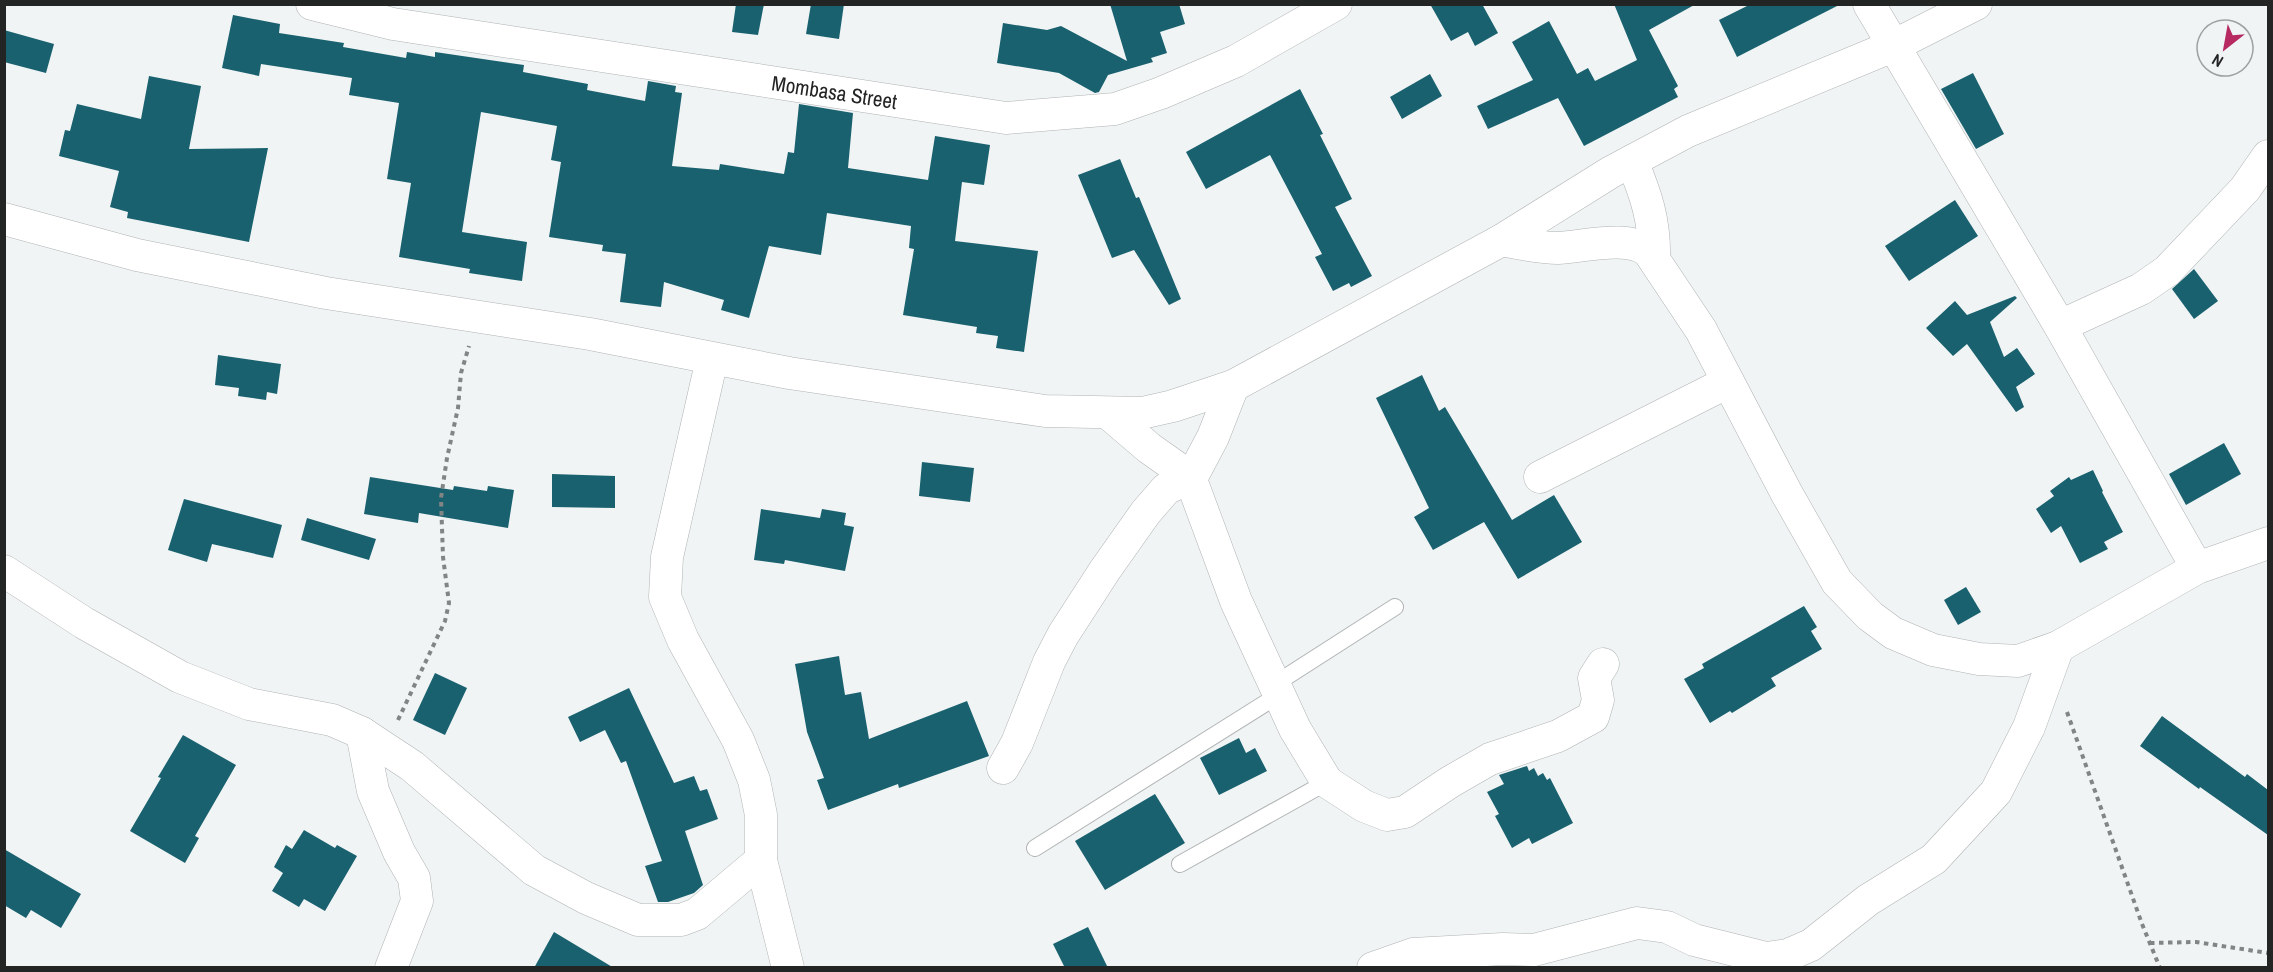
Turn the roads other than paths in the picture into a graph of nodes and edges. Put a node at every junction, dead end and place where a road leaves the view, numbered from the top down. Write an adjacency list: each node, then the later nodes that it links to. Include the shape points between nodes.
1 (312, 4): 5 (street, Mombasa Street, via 393,24 1006,118 1115,109 1161,93 1236,61)
2 (1336, 4): 5 (street, Mombasa Street)
3 (1869, 4): 6 (street)
4 (1976, 4): 6 (street)
5 (1300, 13)
6 (1893, 46): 8 (street, via 1688,131); 12 (street)
7 (2268, 156): 12 (street, via 2245,189 2167,271 2141,289)
8 (1632, 160): 10 (street); 11 (street, via 1650,208)
9 (4, 219): 13 (street, via 137,255 326,293 590,334)
10 (1502, 240): 11 (street, via 1560,248 1628,243 1645,249); 15 (street)
11 (1654, 258): 14 (street, via 1701,330)
12 (2060, 326): 20 (street)
13 (712, 359): 16 (street, via 1045,411); 30 (street, via 667,557 665,597 683,640 738,740 754,780 761,816)
14 (1728, 381): 18 (street); 23 (street, via 1837,582 1870,616 1893,633 1933,650 1979,659 2018,661)
15 (1233, 386): 16 (street, via 1142,413); 17 (street, via 1204,456)
16 (1108, 413): 17 (street)
17 (1190, 477): 25 (street, via 1236,601); 27 (street, via 1172,485 1155,500 1063,635)
18 (1540, 477)
19 (2266, 541): 20 (street)
20 (2197, 568): 23 (street)
21 (4, 571): 26 (street, via 84,623 180,677 249,704 332,720)
22 (1395, 607): 25 (lane)
23 (2054, 657): 34 (street, via 2029,727 1996,792 1934,859 1868,900 1811,945 1788,956 1766,958 1694,940 1667,927 1637,923 1534,950 1413,954)
24 (1603, 664): 28 (street, via 1594,678 1598,700 1593,717 1558,736 1490,759 1405,813 1387,815 1364,806)
25 (1278, 689): 28 (street, via 1295,729); 29 (lane)
26 (375, 741): 30 (street, via 412,766 534,870 638,920 681,920 697,914); 32 (street, via 373,791 414,878 417,901)
27 (1003, 768)
28 (1328, 783): 31 (lane)
29 (1035, 848)
30 (761, 860): 33 (street)
31 (1180, 864)
32 (391, 968)
33 (788, 968)
34 (1373, 968)

